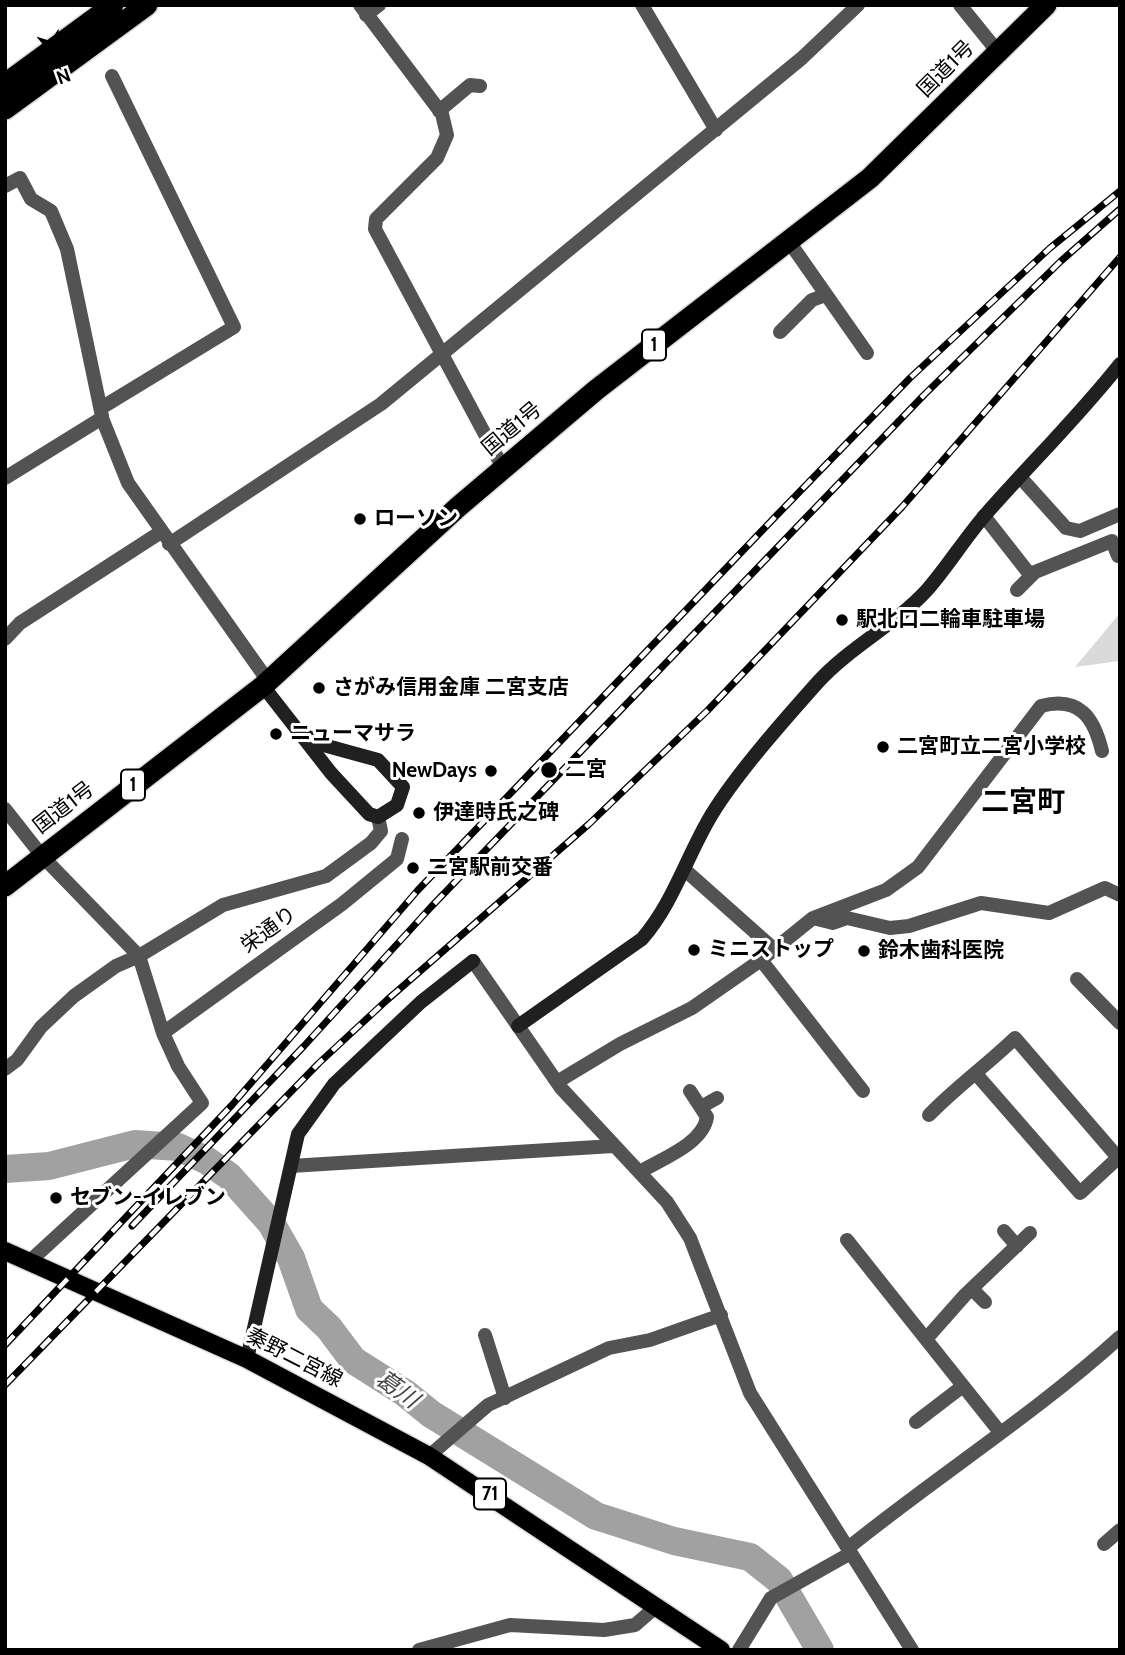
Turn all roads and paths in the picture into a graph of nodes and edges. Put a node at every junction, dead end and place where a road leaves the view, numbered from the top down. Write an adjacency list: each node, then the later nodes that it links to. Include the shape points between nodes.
1 (113, 5): 11 (highway)
2 (147, 5): 13 (highway)
3 (379, 5): 8 (street)
4 (642, 5): 15 (street)
5 (960, 5): 9 (street)
6 (1046, 5): 9 (highway, 国道1号 / 1)
7 (853, 7): 15 (street, via 802,58)
8 (363, 10): 14 (street)
9 (998, 52): 17 (highway, 国道1号 / 1, via 870,178)
10 (112, 76): 23 (street, via 234,327)
11 (5, 84)
12 (480, 86): 14 (street, via 470,85)
13 (5, 108)
14 (439, 111): 21 (street, via 447,135 438,158 376,219 375,229)
15 (716, 130): 21 (street)
16 (5, 186): 23 (street, via 20,178 31,198 51,211 76,281)
17 (790, 243): 18 (street); 24 (highway, 国道1号 / 1, via 650,347)
18 (826, 295): 19 (street, via 812,300); 20 (street)
19 (780, 332)
20 (867, 353)
21 (443, 356): 24 (street); 29 (street, via 342,433)
22 (1120, 364): 25 (street)
23 (102, 413): 26 (street); 29 (street, via 128,482)
24 (503, 468): 34 (highway, 国道1号 / 1)
25 (1020, 477): 27 (street, via 1066,528 1080,531); 28 (street)
26 (5, 478)
27 (1120, 514)
28 (984, 516): 31 (street); 43 (street, via 927,590 819,681 726,794)
29 (165, 538): 33 (street, via 20,623); 34 (street)
30 (1118, 556): 31 (street, via 1112,541)
31 (1031, 576): 32 (street)
32 (1017, 590)
33 (5, 639)
34 (265, 683): 35 (street); 42 (highway, 国道1号 / 1)
35 (304, 735): 37 (street); 38 (street)
36 (1102, 751): 46 (street, via 1096,726 1084,712 1068,704 1041,706 918,867 886,890)
37 (361, 755): 38 (street, via 335,758); 40 (street, via 378,760 403,787 397,805)
38 (331, 773): 40 (street, via 369,814)
39 (5, 809): 42 (street)
40 (378, 817): 48 (street, via 381,831 371,844 326,876 223,905)
41 (402, 839): 53 (street, 栄通り, via 397,859 342,904)
42 (42, 856): 44 (highway, 国道1号 / 1); 48 (street)
43 (685, 870): 47 (street); 52 (street, via 642,939)
44 (5, 886)
45 (1120, 895): 46 (street, via 1105,888 1049,913 981,903 890,928 847,918 833,923)
46 (813, 918): 47 (street)
47 (775, 950): 49 (street)
48 (139, 956): 53 (street); 54 (street, via 116,966 74,996)
49 (761, 960): 56 (street, via 692,1008); 58 (street)
50 (1077, 979): 51 (street)
51 (1120, 1023)
52 (518, 1026): 56 (street); 64 (street, via 473,961 334,1083 298,1134)
53 (163, 1032): 71 (street, via 202,1103)
54 (5, 1069)
55 (977, 1074): 61 (street); 63 (street, via 1080,1193); 63 (street, via 1015,1038)
56 (557, 1082): 62 (street)
57 (690, 1091): 60 (street)
58 (863, 1091)
59 (717, 1098): 60 (street)
60 (701, 1107): 65 (street, via 706,1127 686,1145)
61 (929, 1115)
62 (613, 1146): 64 (street); 65 (street)
63 (1119, 1158)
64 (290, 1169): 78 (street)
65 (640, 1172): 74 (street, via 690,1238)
66 (1004, 1231): 69 (street)
67 (1030, 1233): 69 (street)
68 (847, 1240): 77 (street)
69 (1017, 1246): 72 (street)
70 (5, 1251): 71 (main road, 秦野二宮線 / 71)
71 (30, 1261): 78 (main road, 秦野二宮線 / 71)
72 (972, 1289): 73 (street); 77 (street)
73 (985, 1302)
74 (721, 1315): 80 (street, via 650,1340 609,1348); 86 (street, via 750,1394)
75 (485, 1335): 80 (street)
76 (1120, 1337): 82 (street, via 1067,1386)
77 (926, 1339): 79 (street)
78 (247, 1359): 83 (main road, 秦野二宮線 / 71)
79 (963, 1386): 81 (street); 82 (street)
80 (505, 1398): 83 (street, via 467,1420)
81 (916, 1422)
82 (999, 1431): 86 (street)
83 (435, 1451): 87 (main road, 秦野二宮線 / 71)
84 (1120, 1531): 85 (street)
85 (1104, 1544)
86 (849, 1550): 90 (street, via 771,1598); 91 (street)
87 (657, 1606): 88 (street, via 635,1625 604,1630 510,1625); 89 (main road, 秦野二宮線 / 71)
88 (419, 1650)
89 (721, 1650)
90 (739, 1650)
91 (912, 1650)

